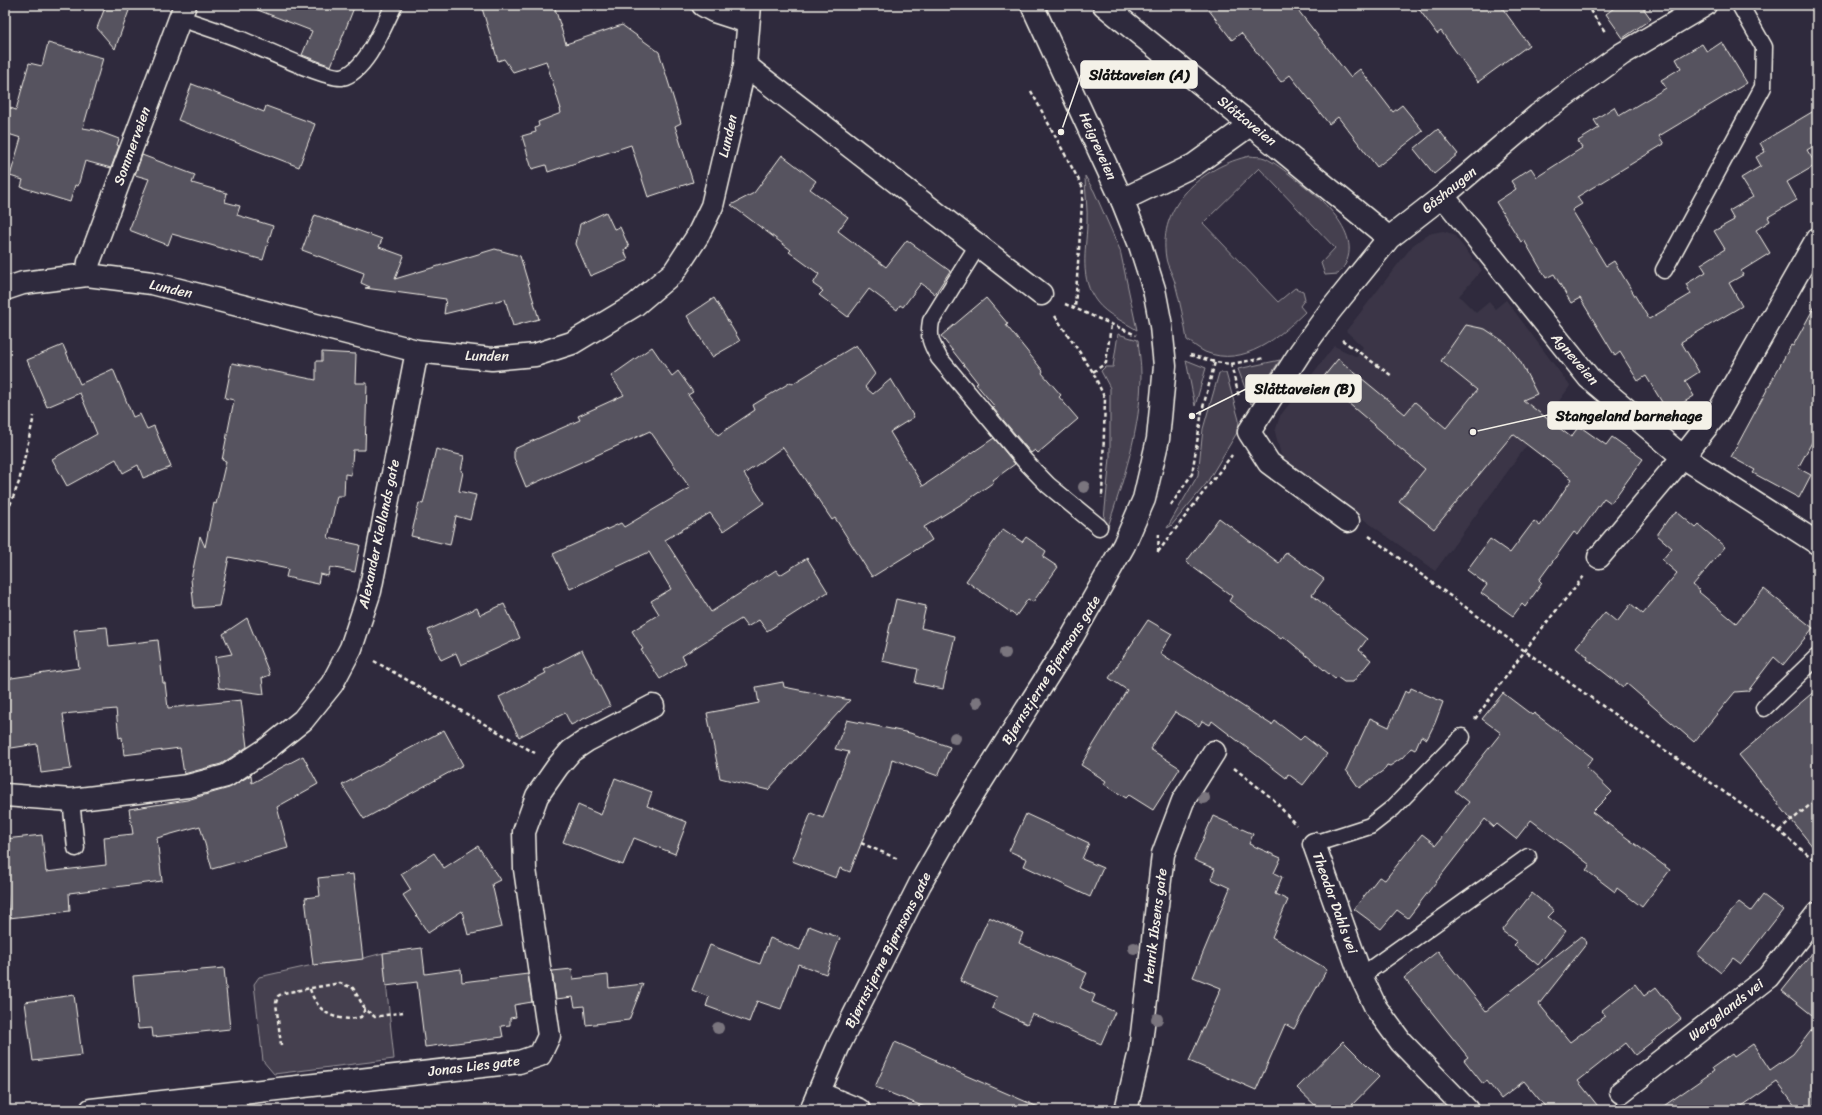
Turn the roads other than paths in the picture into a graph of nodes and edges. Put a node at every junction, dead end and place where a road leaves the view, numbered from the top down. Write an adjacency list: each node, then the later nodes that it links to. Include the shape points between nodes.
1 (394, 5): 7 (lane, Sommerveien, via 368,56 356,69 342,76 326,74 242,40)
2 (703, 5): 8 (street, via 714,11)
3 (1032, 5): 12 (street, Heigreveien)
4 (1705, 5): 11 (street, Gåshaugen, via 1622,54 1538,115)
5 (1740, 5): 16 (lane, via 1764,47 1763,87)
6 (1115, 8): 10 (street, Slåttaveien)
7 (182, 11): 17 (street, Sommerveien, via 89,262)
8 (749, 14): 9 (street, Lunden)
9 (745, 65): 15 (street); 20 (street, Lunden, via 712,206 697,237 674,272 635,305 572,343 535,355 492,359)
10 (1251, 124): 12 (street, via 1194,165); 13 (street, Slåttaveien)
11 (1443, 196): 13 (street, Gåshaugen); 21 (street, Agneveien, via 1589,378)
12 (1122, 200): 39 (street, Bjørnstjerne Bjørnsons gate, via 1154,289 1165,366 1158,439 1144,499 1101,589 952,828 920,884 839,1045)
13 (1389, 238): 22 (street, Gåshaugen, via 1301,351 1249,432 1269,463)
14 (1817, 239): 21 (street, via 1719,411)
15 (978, 245): 19 (street); 23 (lane, via 931,321 928,334 932,346 939,358 1024,460 1048,485)
16 (1664, 270)
17 (87, 275): 18 (street, Lunden, via 23,283); 20 (street, Lunden, via 152,283)
18 (5, 289)
19 (1041, 294)
20 (417, 351): 32 (street, Alexander Kiellands gate, via 370,591 351,648 332,684 303,720 267,749 226,776 188,786)
21 (1683, 457): 24 (street, Agneveien); 25 (street)
22 (1348, 520)
23 (1099, 527)
24 (1817, 543)
25 (1598, 558)
26 (1817, 657): 28 (lane)
27 (653, 706): 40 (street, Jonas Lies gate, via 586,741 571,752 537,796 524,832 525,869 549,1036 540,1055 519,1062)
28 (1764, 708)
29 (1462, 737): 33 (lane, Theodor Dahls vei, via 1393,808 1370,826)
30 (1214, 752): 42 (street, Henrik Ibsens gate, via 1183,801 1163,854 1140,1051)
31 (5, 795): 32 (street, Alexander Kiellands gate)
32 (71, 800): 34 (lane)
33 (1314, 844): 37 (street, Theodor Dahls vei)
34 (76, 848)
35 (1528, 857): 37 (lane)
36 (1817, 914): 38 (street, Wergelands vei, via 1768,977)
37 (1361, 976): 43 (street, Theodor Dahls vei, via 1376,1008 1401,1042)
38 (1620, 1092)
39 (814, 1102): 41 (street)
40 (103, 1109)
41 (859, 1110)
42 (1126, 1110)
43 (1467, 1110)

